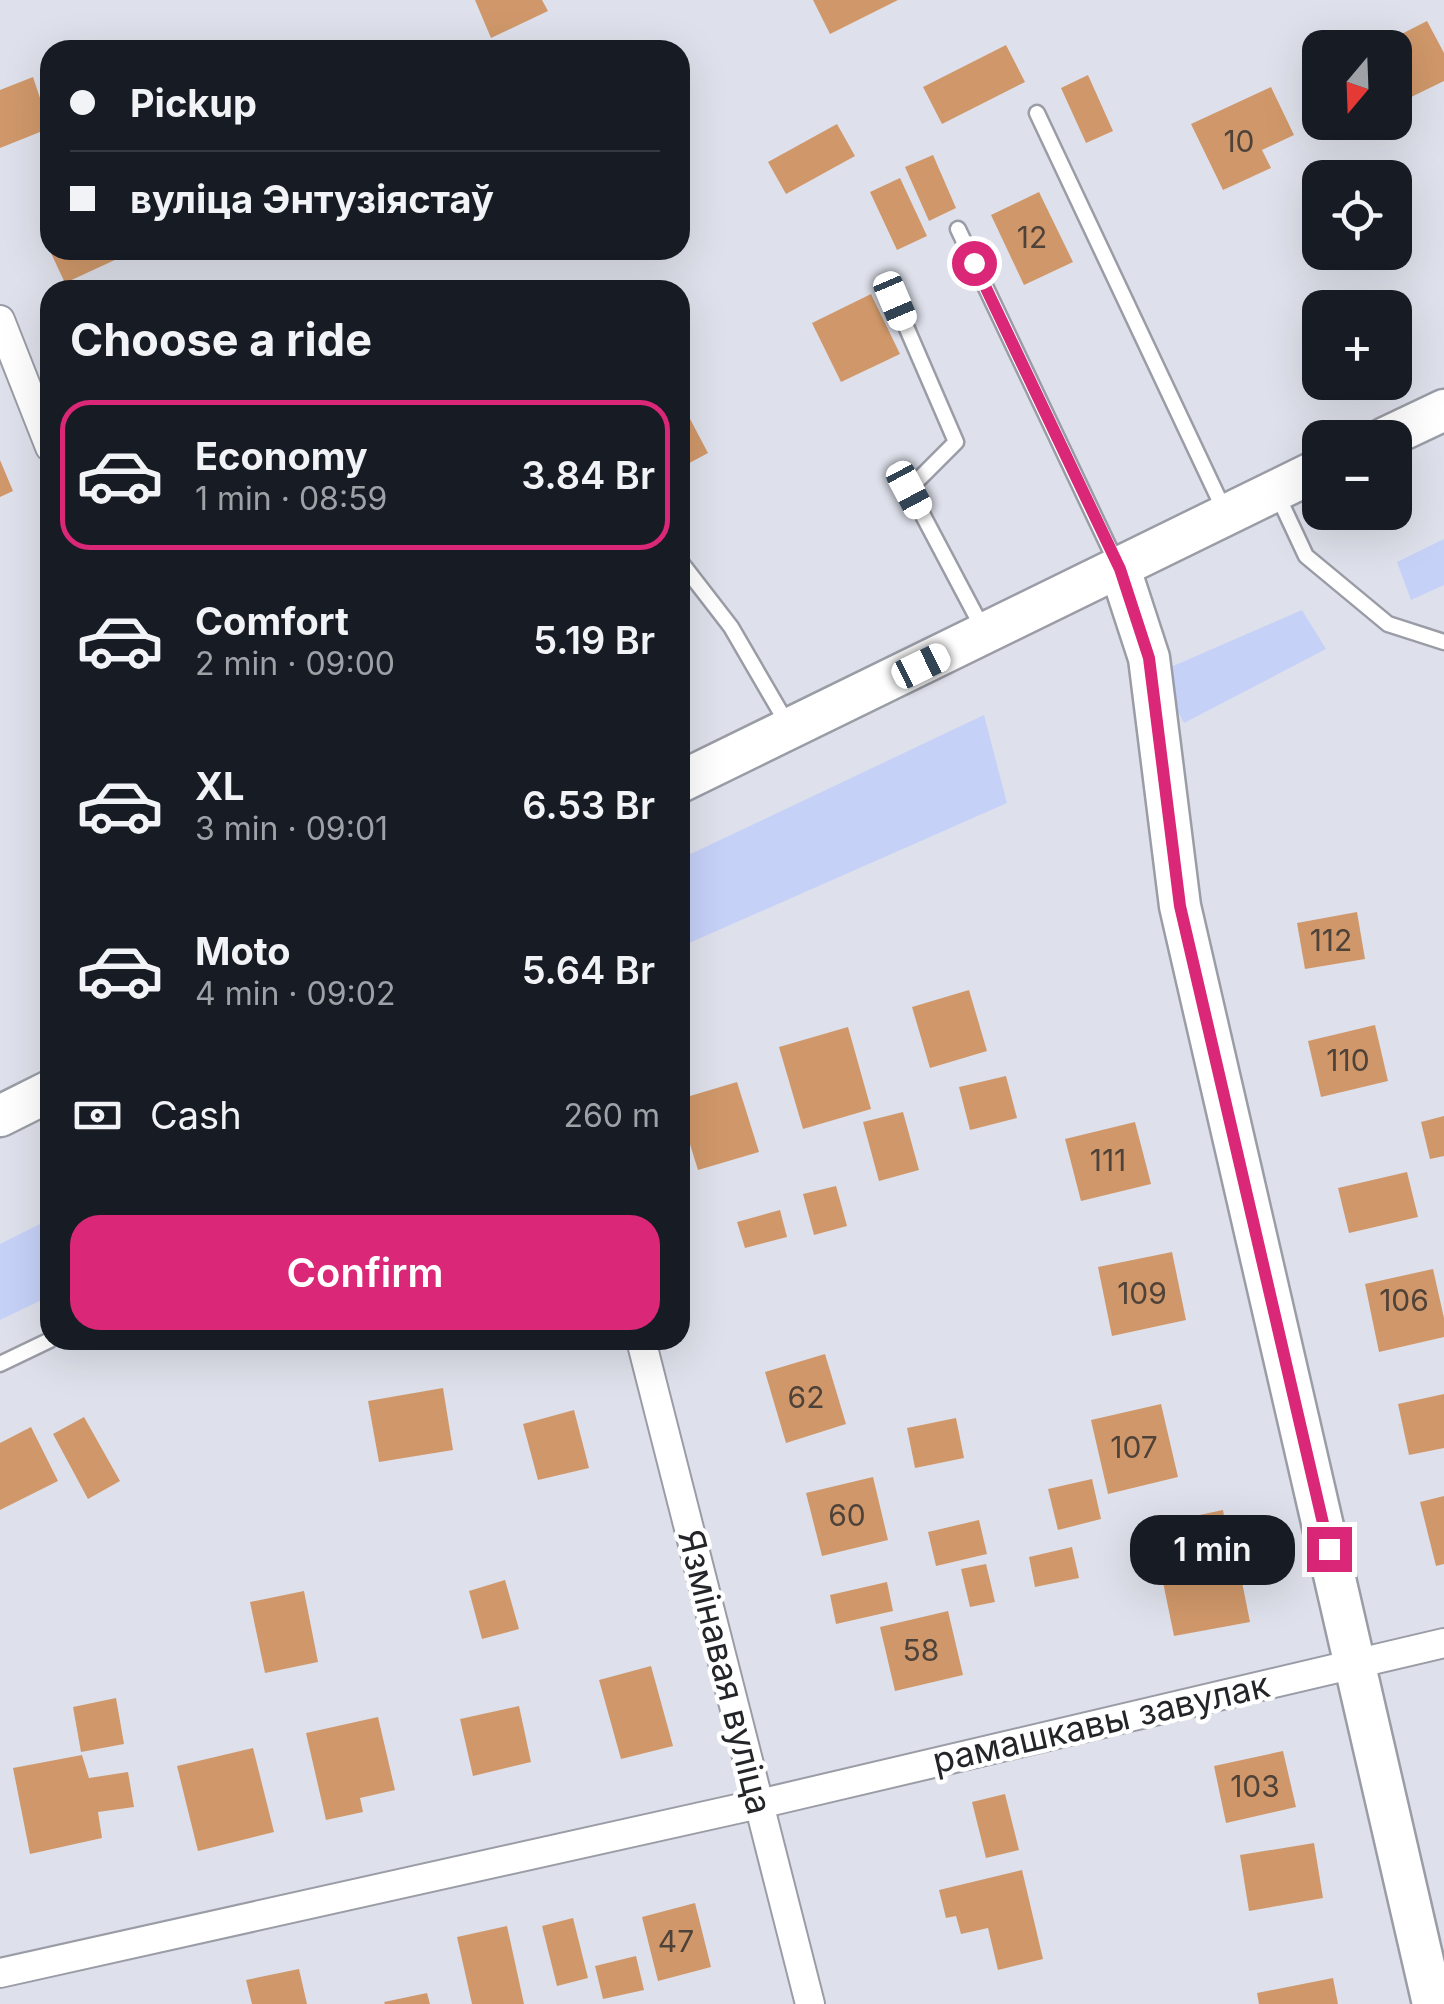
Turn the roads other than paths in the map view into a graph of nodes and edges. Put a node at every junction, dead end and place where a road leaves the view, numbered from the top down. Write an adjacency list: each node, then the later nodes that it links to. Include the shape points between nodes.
1 (1037, 113): 10 (lane)
2 (958, 229): 11 (lane)
3 (895, 301): 13 (lane, via 956,442 909,490)
4 (0, 320): 6 (street)
5 (1444, 410): 7 (street)
6 (40, 422)
7 (1412, 425)
8 (1302, 477): 9 (street)
9 (1275, 490): 10 (street); 14 (lane, via 1306,556 1388,624)
10 (1226, 513): 11 (street)
11 (1120, 569): 13 (street); 23 (street, via 1149,658 1180,906)
12 (690, 574): 15 (lane, via 730,627)
13 (986, 634): 15 (street)
14 (1444, 642)
15 (790, 730): 16 (street)
16 (690, 777)
17 (40, 1097): 18 (street)
18 (0, 1116)
19 (40, 1345): 21 (lane)
20 (645, 1350): 24 (street, Язмінавая вуліца)
21 (0, 1364)
22 (1444, 1643): 23 (street, рамашкавы завулак)
23 (1355, 1663): 24 (street, рамашкавы завулак); 27 (street)
24 (759, 1804): 25 (street, рамашкавы завулак); 26 (street, Язмінавая вуліца)
25 (0, 1972)
26 (810, 2004)
27 (1434, 2004)

